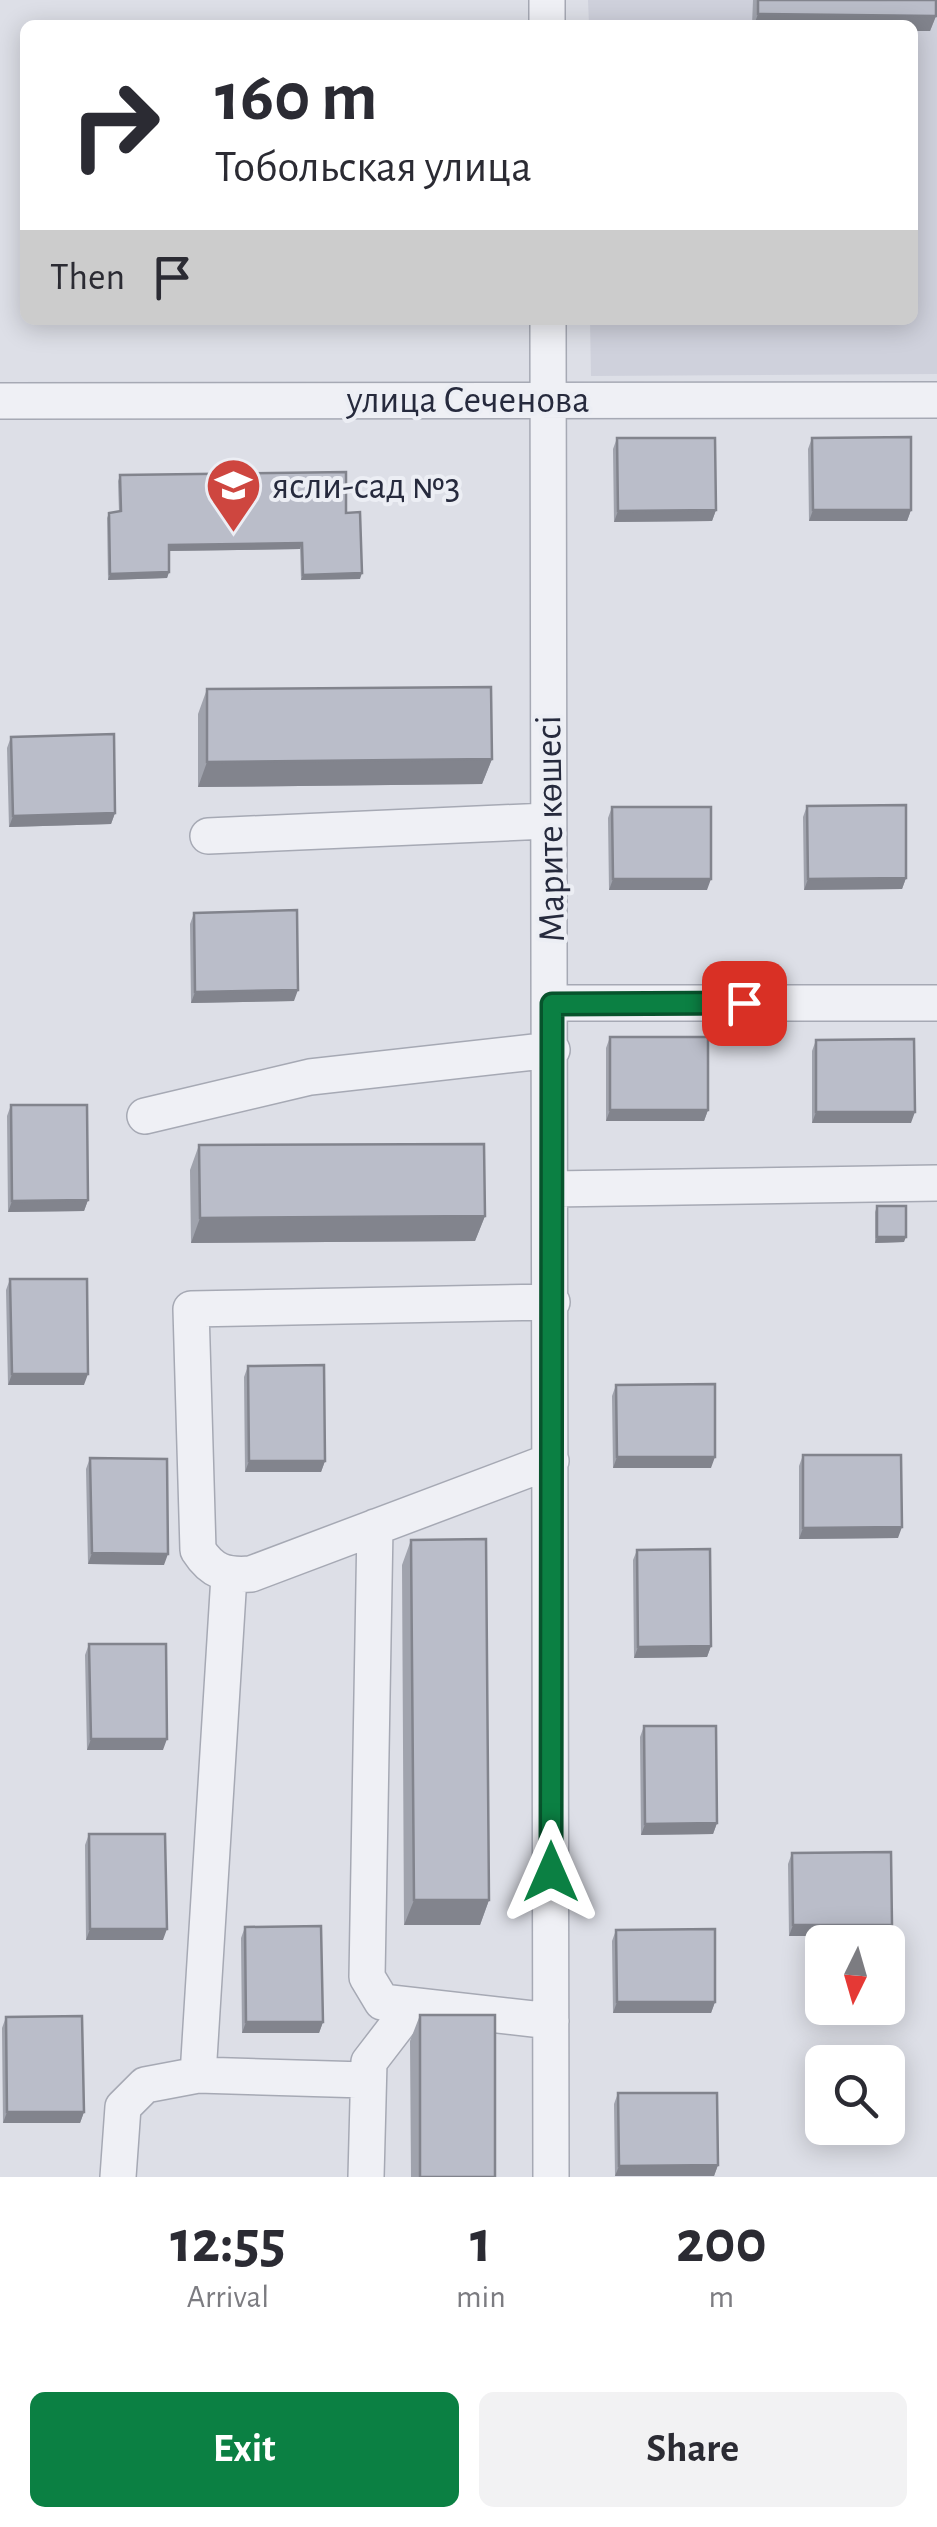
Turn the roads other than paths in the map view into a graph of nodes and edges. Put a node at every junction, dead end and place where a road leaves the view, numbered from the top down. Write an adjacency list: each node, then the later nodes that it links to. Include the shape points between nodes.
1 (548, 325): 2 (street, Марите көшесі)
2 (548, 398): 3 (street, улица Сеченова); 4 (street, улица Сеченова); 5 (street, Марите көшесі)
3 (937, 400)
4 (0, 401)
5 (547, 821): 6 (street); 8 (street, Марите көшесі)
6 (208, 836)
7 (937, 1002): 8 (street)
8 (552, 1004): 9 (street, Марите көшесі)
9 (552, 1050): 10 (street, via 310,1076); 12 (street, Марите көшесі)
10 (145, 1116)
11 (937, 1183): 12 (street)
12 (552, 1189): 13 (street, Марите көшесі)
13 (552, 1302): 14 (street, Марите көшесі); 16 (street, via 191,1310 198,1550 208,1566)
14 (552, 1461): 15 (street); 18 (street, Марите көшесі)
15 (375, 1527): 16 (street, via 251,1574); 17 (street, via 366,1977 382,2002)
16 (229, 1576): 19 (street)
17 (412, 2006): 18 (street); 20 (street, via 369,2062)
18 (551, 2021): 23 (street, Марите көшесі)
19 (198, 2075): 20 (street); 21 (street, via 145,2086 123,2107)
20 (365, 2080): 22 (street)
21 (118, 2177)
22 (366, 2177)
23 (552, 2177)

